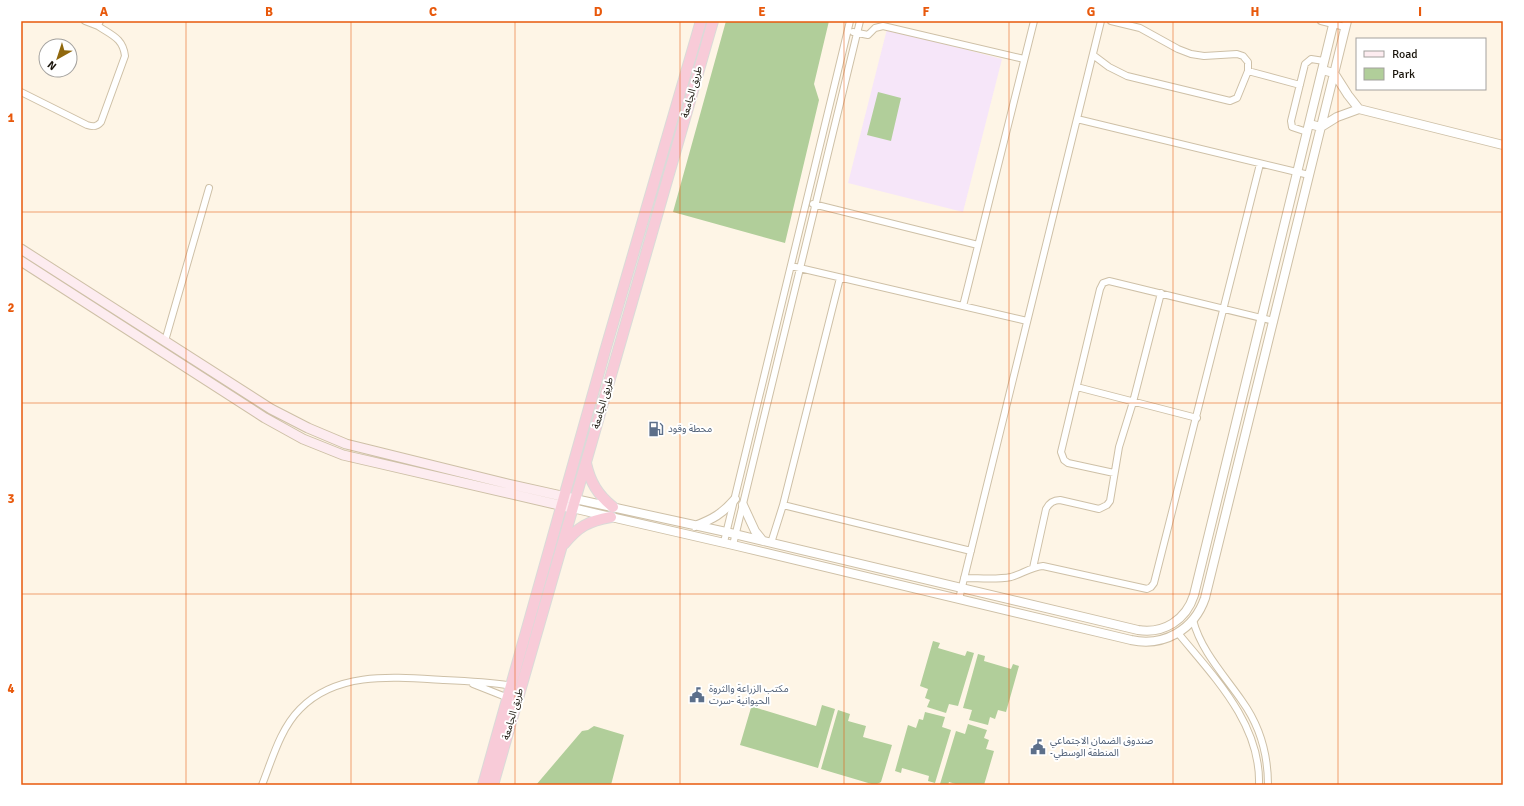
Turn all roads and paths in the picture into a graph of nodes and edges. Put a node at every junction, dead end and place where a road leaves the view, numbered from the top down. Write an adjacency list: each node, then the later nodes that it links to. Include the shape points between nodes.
1 (85, 21): 11 (street)
2 (701, 21): 31 (highway, طريق الجامعة)
3 (713, 21): 33 (highway, طريق الجامعة)
4 (850, 21): 13 (street)
5 (860, 21): 14 (street)
6 (1034, 21): 16 (street)
7 (1101, 21): 15 (street)
8 (1111, 21): 19 (street, via 1140,28 1192,54 1243,56 1248,62)
9 (1321, 21): 10 (street)
10 (1334, 22): 12 (street); 17 (street)
11 (99, 24): 22 (street, via 121,42 124,56 99,125 87,125)
12 (1346, 24): 20 (street)
13 (848, 31): 14 (street); 34 (street)
14 (857, 33): 16 (street, via 868,35 875,28 883,26); 35 (street)
15 (1093, 55): 19 (street, via 1127,76 1230,101 1237,98); 24 (street)
16 (1024, 59): 36 (street)
17 (1324, 61): 18 (street); 21 (street, via 1314,59 1305,64)
18 (1322, 70): 20 (street); 26 (street)
19 (1248, 71): 21 (street)
20 (1334, 73): 23 (street); 25 (street)
21 (1300, 85): 26 (street, via 1291,124 1295,129)
22 (21, 92)
23 (1359, 109): 25 (street, via 1337,117); 27 (street)
24 (1077, 119): 28 (street); 46 (street)
25 (1321, 127): 26 (street); 30 (street)
26 (1308, 128): 29 (street)
27 (1503, 145)
28 (1260, 164): 29 (street); 44 (street)
29 (1297, 173): 30 (street); 45 (street)
30 (1309, 175): 47 (street)
31 (653, 187): 33 (highway); 50 (highway, طريق الجامعة)
32 (210, 188): 48 (street)
33 (664, 190): 51 (highway, طريق الجامعة)
34 (806, 202): 35 (street); 39 (street)
35 (815, 205): 36 (street); 40 (street)
36 (978, 245): 43 (street)
37 (21, 249): 48 (main road)
38 (21, 261): 57 (main road, via 265,418 303,438 343,455)
39 (791, 266): 40 (street); 56 (street)
40 (800, 268): 41 (street); 59 (street)
41 (840, 278): 43 (street); 60 (street)
42 (1161, 293): 44 (street); 49 (street, via 1109,281 1103,284); 52 (street)
43 (963, 306): 46 (street)
44 (1223, 309): 45 (street); 53 (street)
45 (1262, 318): 47 (street); 75 (street, via 1194,595)
46 (1027, 321): 70 (street)
47 (1274, 321): 76 (street, via 1205,598)
48 (165, 341): 57 (main road, via 290,419 346,444 500,482)
49 (1077, 387): 52 (street); 55 (street, via 1062,457 1071,464)
50 (595, 388): 51 (highway); 57 (highway, طريق الجامعة)
51 (606, 390): 54 (highway, طريق الجامعة)
52 (1133, 402): 53 (street); 55 (street, via 1122,432)
53 (1197, 418): 71 (street, via 1151,587 1146,589 1048,567)
54 (586, 462): 58 (highway, طريق الجامعة); 61 (highway, via 592,484)
55 (1114, 473): 71 (street, via 1110,501 1104,507 1096,508 1060,500 1054,500 1049,504)
56 (735, 499): 62 (street, via 718,516); 63 (street)
57 (563, 501): 58 (main road); 81 (highway, طريق الجامعة)
58 (574, 503): 61 (street); 69 (highway, طريق الجامعة)
59 (743, 505): 64 (street); 65 (street, via 755,531)
60 (783, 505): 67 (street); 70 (street)
61 (612, 512): 62 (street); 66 (street); 69 (highway, via 587,523 571,535)
62 (695, 526): 63 (street)
63 (726, 532): 64 (street); 66 (street)
64 (736, 535): 65 (street); 68 (street)
65 (763, 541): 67 (street)
66 (724, 542): 68 (street)
67 (771, 543): 73 (street)
68 (733, 544): 74 (street)
69 (561, 547): 81 (highway, طريق الجامعة)
70 (971, 551): 72 (street)
71 (1034, 568): 72 (street, via 1005,578)
72 (964, 578): 73 (street)
73 (962, 589): 74 (street); 77 (street, via 1138,630)
74 (959, 599): 79 (street, via 1131,640)
75 (1185, 613): 76 (street); 77 (street, via 1172,625)
76 (1194, 620): 78 (street); 87 (street, via 1204,648 1254,721 1265,752)
77 (1157, 630): 79 (street)
78 (1178, 633): 79 (street); 86 (street, via 1225,693 1246,726 1256,753)
79 (1159, 641)
80 (466, 681): 81 (street); 82 (street); 83 (street, via 384,678 361,680 338,685 315,696 299,710 284,732)
81 (516, 687): 82 (highway, طريق الجامعة)
82 (512, 700): 84 (highway, طريق الجامعة); 85 (highway, طريق الجامعة)
83 (262, 785)
84 (482, 785)
85 (493, 785)
86 (1260, 785)
87 (1268, 785)

